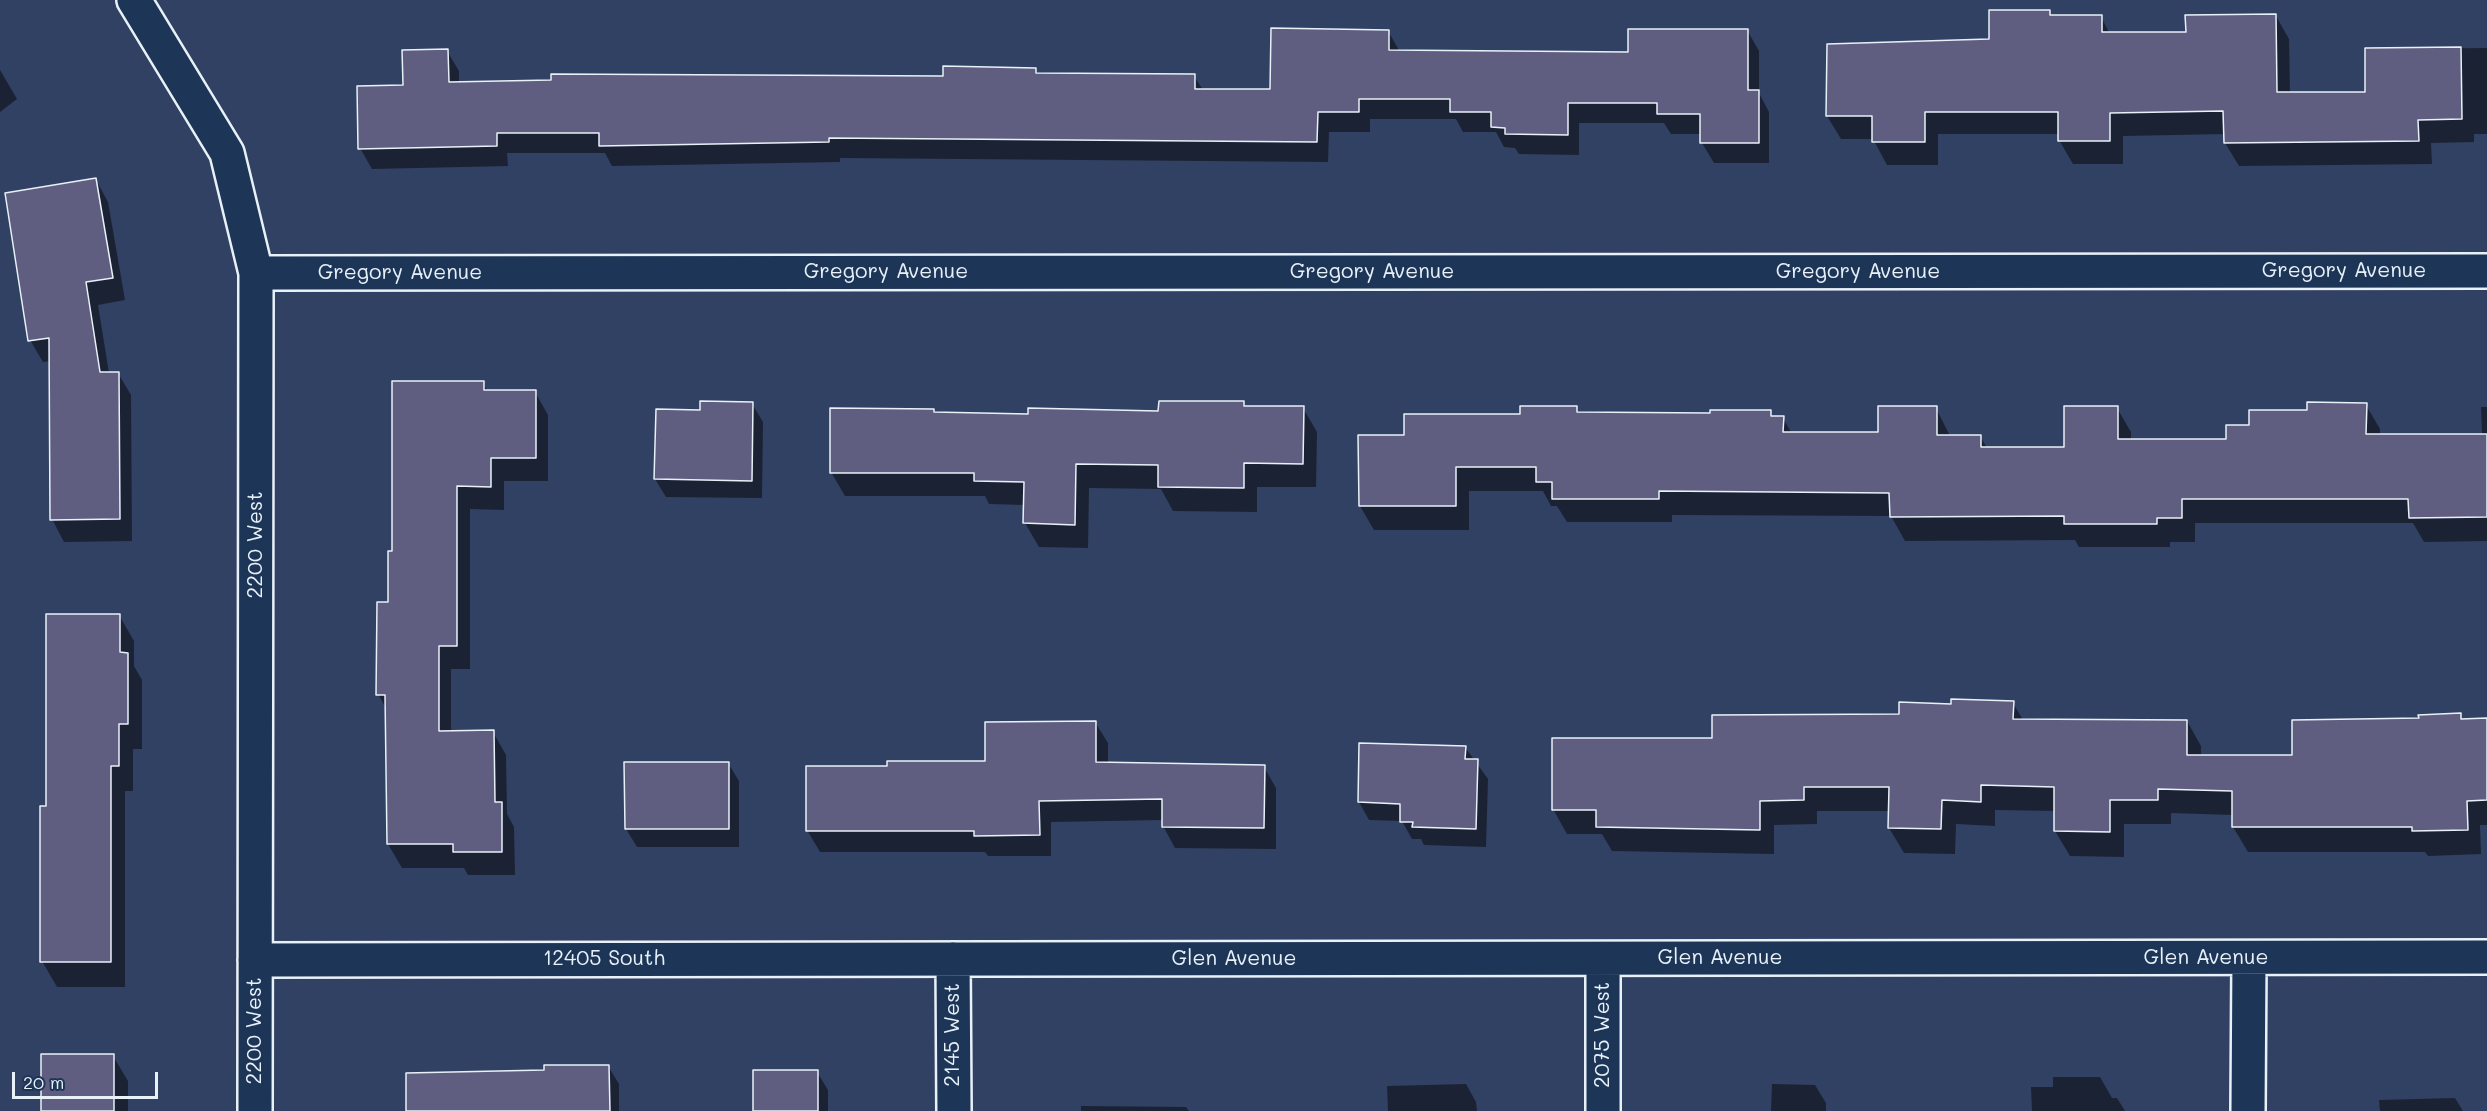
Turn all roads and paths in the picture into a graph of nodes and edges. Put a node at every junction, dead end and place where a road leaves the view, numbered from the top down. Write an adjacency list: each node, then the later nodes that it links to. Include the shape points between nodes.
1 (137, 4): 3 (street, 2200 West, via 227,153)
2 (2487, 271): 3 (street, Gregory Avenue)
3 (256, 273): 8 (street, 2200 West)
4 (2487, 957): 5 (street, Glen Avenue)
5 (2248, 958): 7 (street, Glen Avenue); 12 (street)
6 (953, 959): 7 (street, Glen Avenue); 8 (street, 12405 South); 10 (street, 2145 West)
7 (1604, 959): 11 (street, 2075 West)
8 (255, 960): 9 (street, 2200 West)
9 (255, 1111)
10 (954, 1111)
11 (1603, 1111)
12 (2248, 1111)

